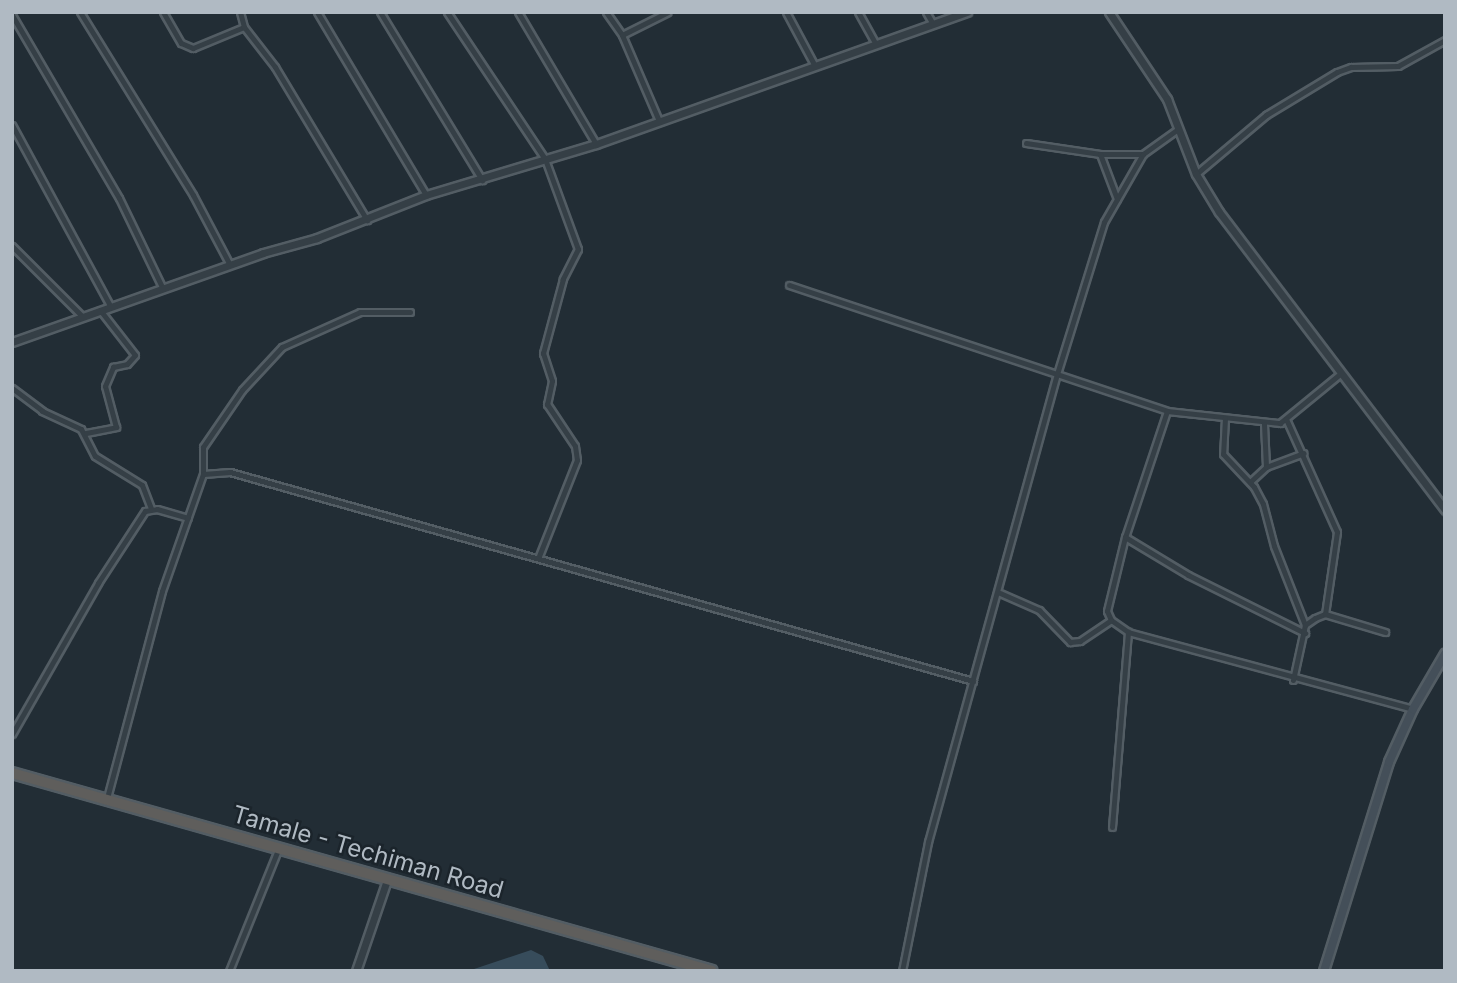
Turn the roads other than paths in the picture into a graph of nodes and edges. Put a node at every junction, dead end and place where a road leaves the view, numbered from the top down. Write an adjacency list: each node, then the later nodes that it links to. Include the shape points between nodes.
1 (80, 12): 37 (street)
2 (163, 12): 18 (street, via 181,43 193,48)
3 (240, 12): 18 (street)
4 (317, 12): 33 (street)
5 (389, 12): 15 (street)
6 (447, 12): 30 (street)
7 (518, 12): 27 (street)
8 (606, 12): 19 (street)
9 (668, 12): 19 (street)
10 (786, 12): 22 (street)
11 (858, 12): 21 (street)
12 (926, 12): 17 (street)
13 (967, 12): 17 (street)
14 (1109, 12): 25 (street, via 1167,99)
15 (382, 14): 32 (street)
16 (12, 15): 39 (street, via 119,198)
17 (933, 24): 21 (street)
18 (244, 27): 35 (street, via 275,66)
19 (622, 35): 23 (street)
20 (1445, 40): 31 (street, via 1398,66 1337,72 1266,115)
21 (876, 44): 22 (street)
22 (815, 66): 23 (street)
23 (659, 121): 27 (street)
24 (12, 125): 40 (street)
25 (1178, 129): 29 (street); 31 (street)
26 (1026, 143): 28 (street)
27 (596, 144): 30 (street)
28 (1100, 154): 29 (street); 34 (street)
29 (1143, 154): 34 (street)
30 (545, 159): 32 (street); 61 (street, via 578,249 563,279 543,353 552,380 547,404 578,452)
31 (1196, 173): 46 (street, via 1219,212)
32 (482, 180): 33 (street)
33 (426, 195): 35 (street)
34 (1116, 199): 45 (street, via 1104,222)
35 (367, 220): 37 (street)
36 (12, 246): 43 (street)
37 (230, 265): 39 (street)
38 (789, 285): 45 (street)
39 (163, 289): 40 (street)
40 (111, 307): 41 (street)
41 (100, 310): 43 (street); 52 (street, via 135,355 127,365 113,367 105,386 116,427)
42 (410, 312): 55 (street, via 360,312 282,347 242,390 204,447)
43 (83, 317): 44 (street)
44 (12, 342)
45 (1057, 373): 48 (street); 62 (street)
46 (1341, 373): 50 (street); 58 (street)
47 (12, 388): 52 (street, via 42,411)
48 (1167, 411): 49 (street); 60 (street)
49 (1225, 418): 51 (street); 56 (street, via 1223,454)
50 (1286, 419): 51 (street); 53 (street)
51 (1264, 424): 54 (street)
52 (86, 433): 57 (street, via 95,456 142,485)
53 (1304, 453): 54 (street); 63 (street, via 1338,532)
54 (1266, 467): 56 (street)
55 (203, 474): 59 (street); 61 (street, via 230,472)
56 (1250, 482): 65 (street, via 1263,505)
57 (151, 508): 59 (street); 73 (street, via 98,583)
58 (1445, 510)
59 (188, 518): 75 (street, via 162,591)
60 (1125, 537): 64 (street, via 1107,611); 68 (street, via 1188,575)
61 (539, 556): 71 (street)
62 (1000, 593): 64 (street, via 1039,610 1070,642 1080,641); 71 (street)
63 (1325, 614): 65 (street); 67 (street)
64 (1111, 620): 66 (street)
65 (1305, 625): 68 (street)
66 (1128, 632): 70 (street); 76 (street)
67 (1385, 632)
68 (1304, 633): 70 (street)
69 (1445, 654): 72 (main road)
70 (1293, 680): 72 (street)
71 (974, 681): 82 (street, via 928,842)
72 (1413, 709): 83 (main road, via 1380,791)
73 (12, 734)
74 (12, 773): 75 (highway, Tamale - Techiman Road)
75 (107, 798): 77 (highway, Tamale - Techiman Road)
76 (1112, 827)
77 (279, 847): 78 (highway, Tamale - Techiman Road); 79 (street)
78 (387, 880): 80 (street); 81 (highway, Tamale - Techiman Road)
79 (229, 971)
80 (356, 971)
81 (712, 971)
82 (902, 971)
83 (1324, 971)

